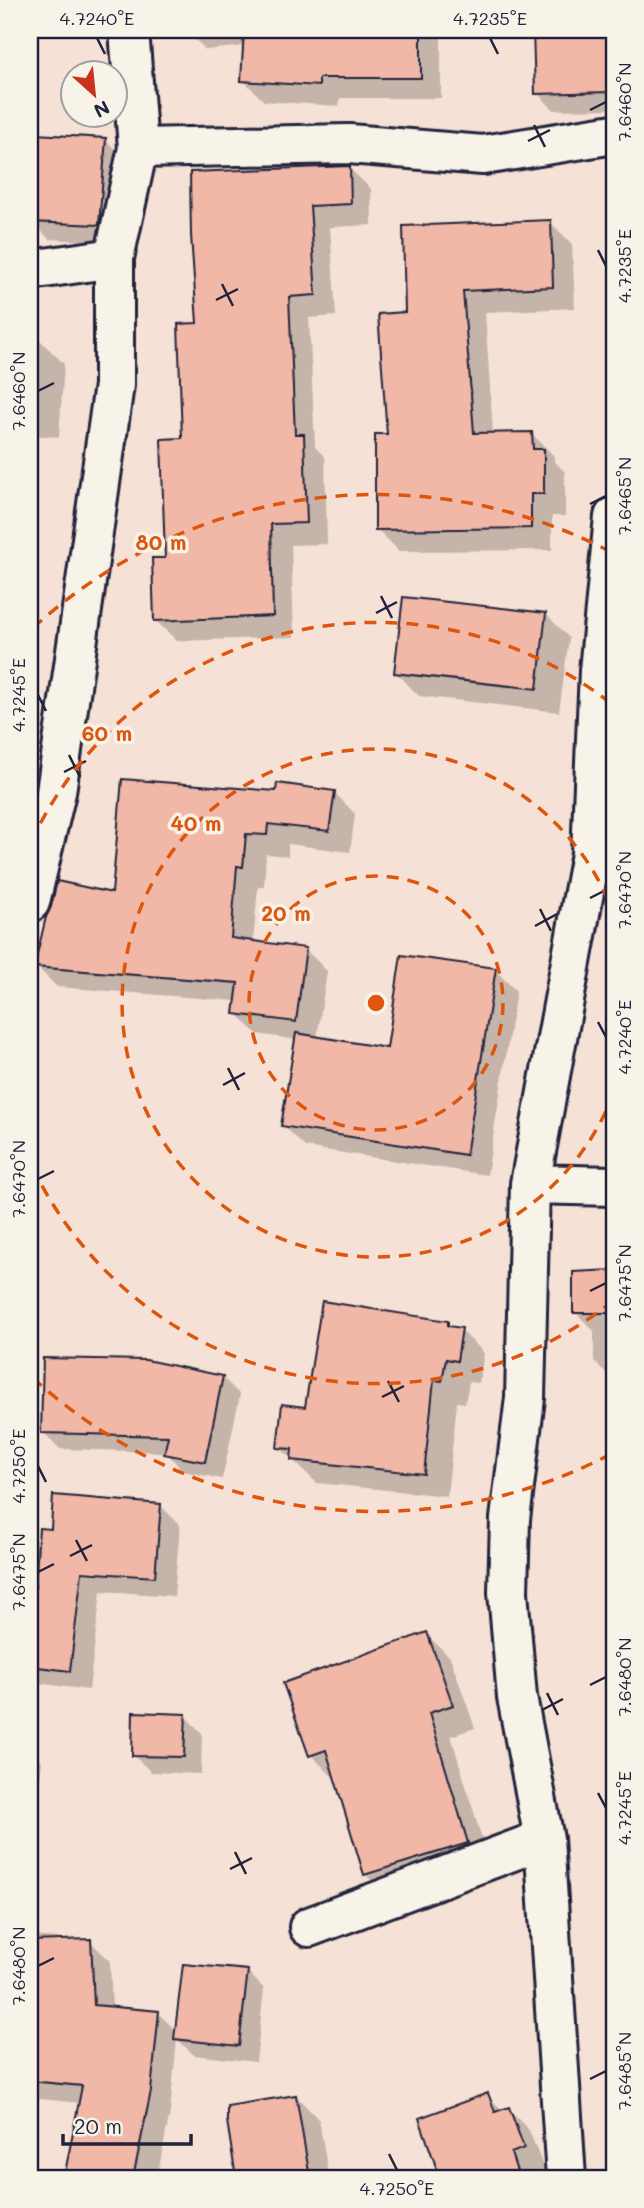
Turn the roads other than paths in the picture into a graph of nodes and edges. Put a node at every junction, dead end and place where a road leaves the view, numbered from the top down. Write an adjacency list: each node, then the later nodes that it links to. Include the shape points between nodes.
1 (129, 30): 3 (street)
2 (614, 134): 3 (street, via 483,155 349,144)
3 (138, 148): 4 (street)
4 (114, 258): 5 (street); 8 (street, via 114,385 56,792)
5 (30, 270)
6 (614, 517): 7 (street)
7 (607, 671): 9 (street, via 591,855)
8 (30, 902)
9 (530, 1184): 10 (street); 11 (street, via 525,1398 510,1519 508,1592 517,1697)
10 (614, 1186)
11 (544, 1839): 12 (street); 13 (street)
12 (309, 1927)
13 (566, 2178)

